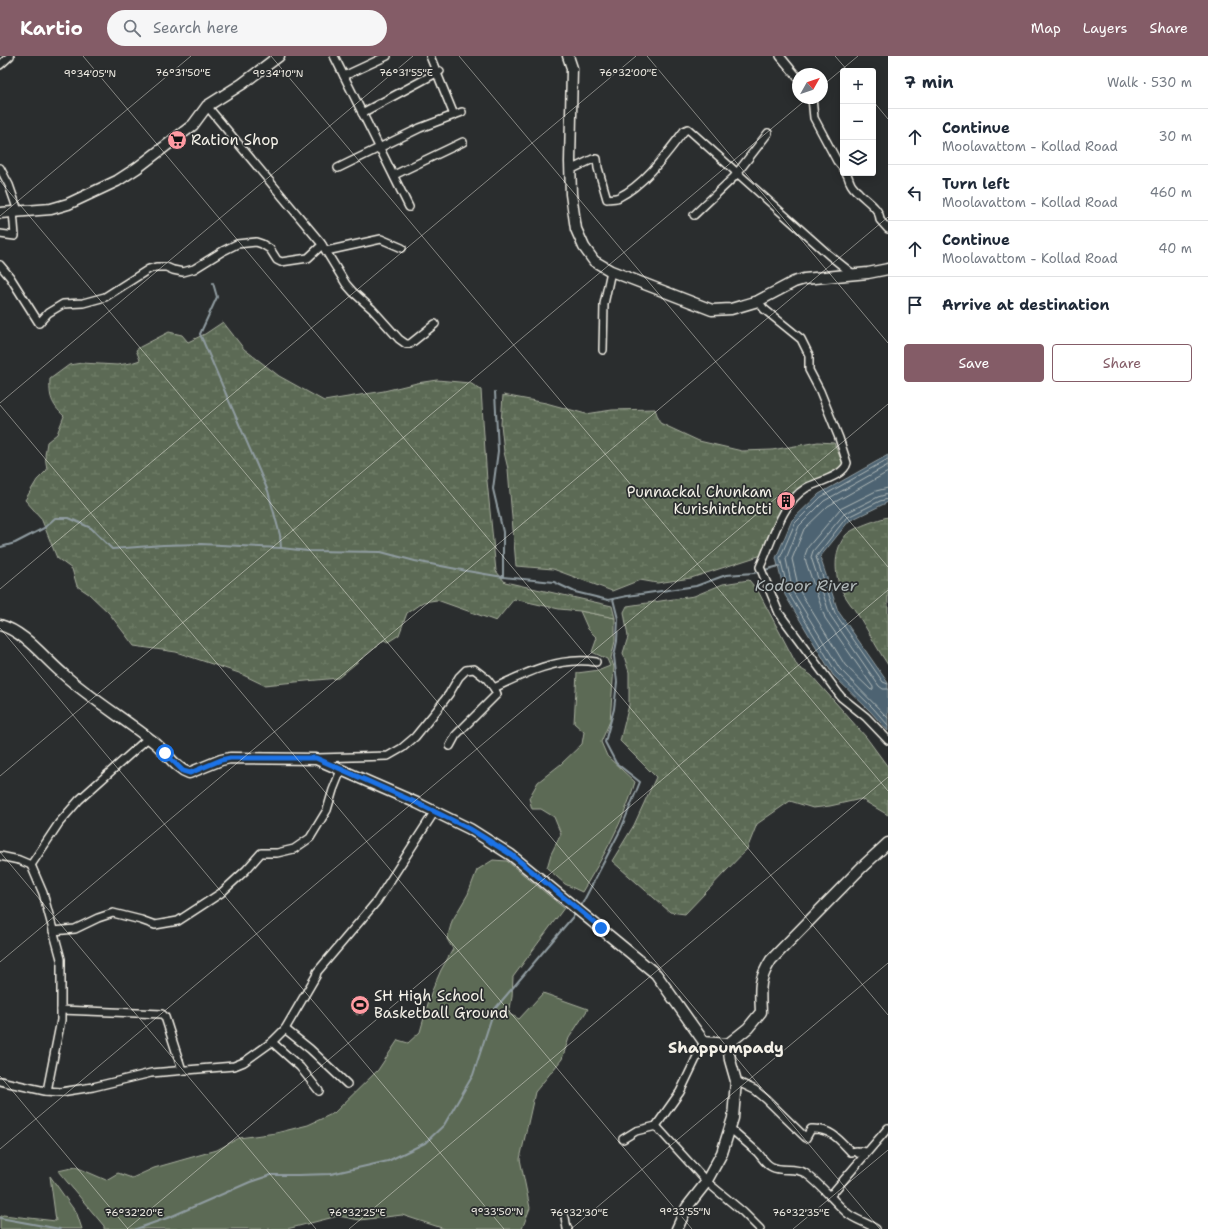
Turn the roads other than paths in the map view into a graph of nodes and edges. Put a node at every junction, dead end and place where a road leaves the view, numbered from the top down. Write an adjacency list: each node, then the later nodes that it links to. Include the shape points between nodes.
1 (10, 56): 8 (street)
2 (279, 56): 13 (main road)
3 (334, 56): 11 (street)
4 (387, 56): 11 (street)
5 (430, 56): 10 (street)
6 (568, 56): 23 (main road, via 572,68)
7 (780, 56): 9 (street)
8 (0, 65)
9 (792, 71)
10 (438, 72): 15 (street); 16 (street)
11 (344, 76): 15 (street)
12 (813, 104): 20 (street, via 814,118)
13 (207, 106): 28 (main road, via 193,125 137,168 117,180 68,204 51,209); 33 (street)
14 (462, 112): 16 (street)
15 (362, 113): 19 (street)
16 (454, 115): 19 (street)
17 (768, 133): 24 (street)
18 (464, 142): 25 (street)
19 (380, 148): 22 (street); 25 (street)
20 (840, 164)
21 (0, 168): 28 (street, via 9,185)
22 (338, 168)
23 (570, 170): 24 (street, via 597,159 607,199 618,198 638,184 684,130 688,129); 38 (main road, via 576,229 584,247 594,260)
24 (737, 173): 30 (street); 39 (street)
25 (394, 175): 27 (street)
26 (848, 176): 31 (street, via 850,183 874,207)
27 (409, 207)
28 (16, 211): 29 (main road); 32 (street, via 15,236)
29 (0, 213)
30 (694, 215)
31 (888, 229)
32 (0, 234)
33 (322, 244): 35 (street); 36 (street, via 308,258 280,262 270,249 262,244 238,244 194,269 183,272 166,267 149,269 105,297 83,303 63,304 48,313 39,323)
34 (402, 248): 35 (street, via 382,239)
35 (326, 251): 41 (street, via 346,284 391,332 406,344 417,340)
36 (0, 265)
37 (888, 269): 39 (main road)
38 (611, 271): 40 (main road, via 712,310 731,309); 42 (street, via 604,304)
39 (854, 274): 40 (main road, via 804,279)
40 (758, 301): 47 (street, via 801,338 808,355 809,370 828,411 847,463 846,467 834,476 806,488 791,503 776,528 760,567 779,613 816,664 841,697 866,717)
41 (435, 324)
42 (603, 350)
43 (0, 624): 46 (main road, via 33,645 62,674)
44 (596, 662): 45 (street, via 567,662 537,668)
45 (494, 688): 48 (street, via 497,694 456,735); 49 (street, via 474,669 466,670 437,710 402,748 388,756)
46 (148, 738): 49 (main road, via 183,771 190,773 230,758); 54 (street, via 79,800 59,823)
47 (888, 740)
48 (450, 746)
49 (316, 758): 50 (main road)
50 (341, 770): 51 (main road); 55 (street, via 327,810 310,838 294,849 261,853 221,893 178,921 155,925 113,913 74,929)
51 (436, 811): 57 (street, via 377,901 317,972); 59 (main road, via 512,855 656,974)
52 (888, 843): 60 (main road, via 771,960 760,982 762,1012 748,1028)
53 (0, 856): 54 (street)
54 (30, 865): 55 (street, via 43,893)
55 (53, 931): 56 (street, via 61,959)
56 (61, 1010): 61 (street, via 162,1014); 65 (street)
57 (285, 1029): 58 (street); 64 (street)
58 (272, 1042): 61 (street, via 240,1064); 66 (street)
59 (704, 1042): 60 (main road); 67 (street, via 680,1092)
60 (728, 1044): 63 (main road)
61 (182, 1070): 65 (street, via 151,1073 74,1090)
62 (0, 1081): 65 (street)
63 (736, 1081): 68 (main road); 71 (street, via 755,1090 806,1138 811,1129 820,1129 839,1139 851,1152)
64 (347, 1084)
65 (47, 1091)
66 (320, 1091)
67 (656, 1126): 70 (street, via 636,1131); 72 (street)
68 (730, 1128): 72 (main road, via 722,1153); 73 (street, via 773,1168 802,1172)
69 (888, 1128): 71 (street)
70 (623, 1139)
71 (866, 1152): 73 (street)
72 (707, 1182): 76 (main road, via 687,1207); 77 (street)
73 (830, 1196): 78 (street, via 848,1214)
74 (565, 1217): 75 (street)
75 (568, 1229)
76 (677, 1229)
77 (760, 1229)
78 (876, 1229)

